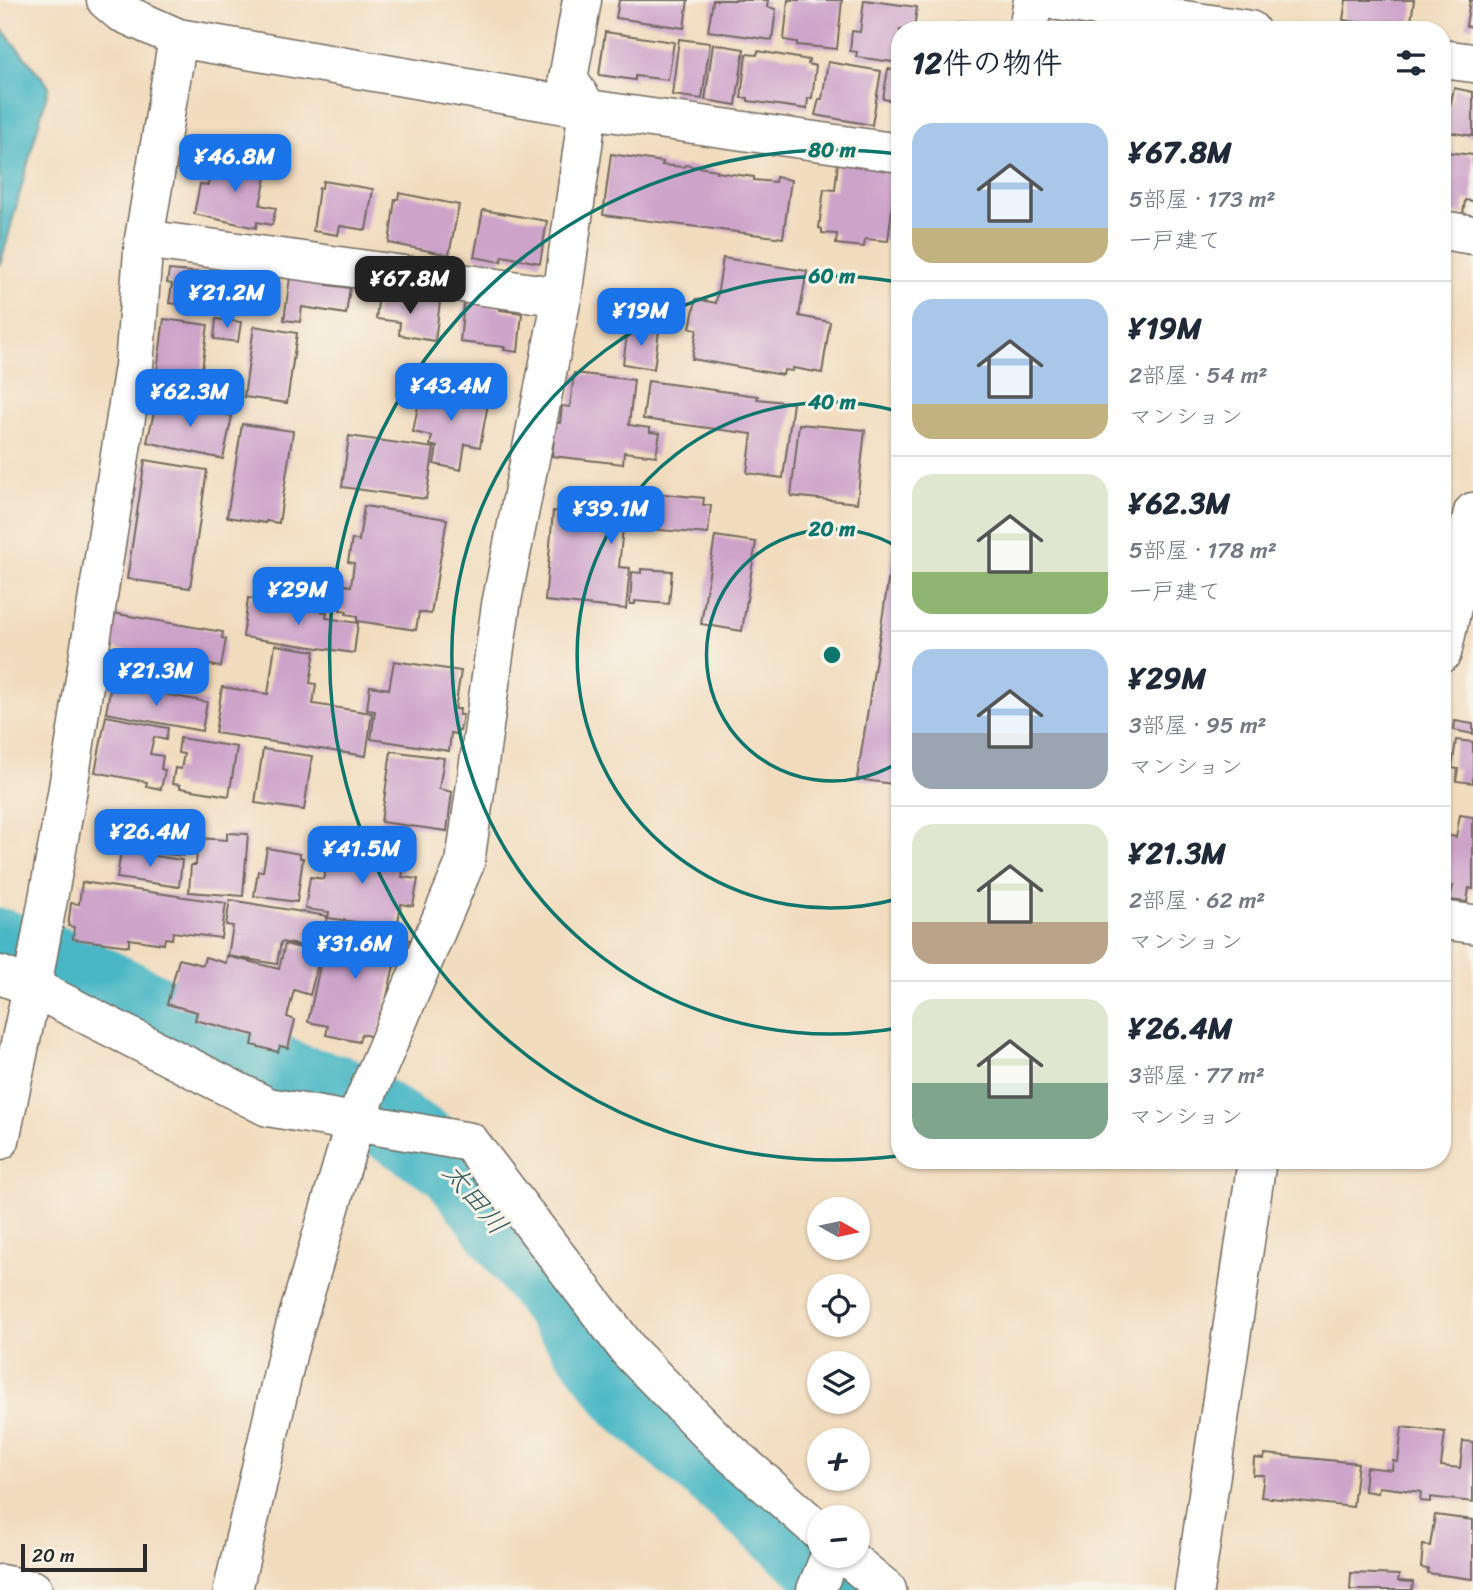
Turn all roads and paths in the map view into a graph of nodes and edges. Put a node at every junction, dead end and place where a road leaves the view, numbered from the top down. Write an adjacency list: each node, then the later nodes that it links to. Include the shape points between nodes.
1 (106, 0): 7 (street, via 120,12)
2 (582, 0): 10 (street, via 568,79)
3 (1033, 0): 5 (street)
4 (1052, 0): 6 (street)
5 (1030, 21)
6 (1191, 21)
7 (178, 38): 10 (street); 14 (street)
8 (1451, 60): 9 (street)
9 (1473, 63)
10 (588, 109): 11 (street); 15 (street)
11 (891, 152)
12 (1451, 231): 13 (street)
13 (1473, 234)
14 (144, 239): 15 (street); 20 (street, via 134,366 67,794)
15 (562, 297): 21 (street, via 501,605 465,863)
16 (1473, 512): 17 (street)
17 (1451, 612)
18 (1451, 921): 19 (street)
19 (1473, 924)
20 (16, 981): 21 (street, via 268,1107); 22 (street)
21 (355, 1122): 24 (street, via 470,1142 630,1352 717,1441); 29 (street, via 288,1351)
22 (0, 1140)
23 (1256, 1169): 32 (street)
24 (807, 1520)
25 (825, 1568): 30 (street)
26 (860, 1568): 31 (street)
27 (0, 1584): 28 (street)
28 (33, 1590)
29 (233, 1590)
30 (816, 1590)
31 (887, 1590)
32 (1194, 1590)

